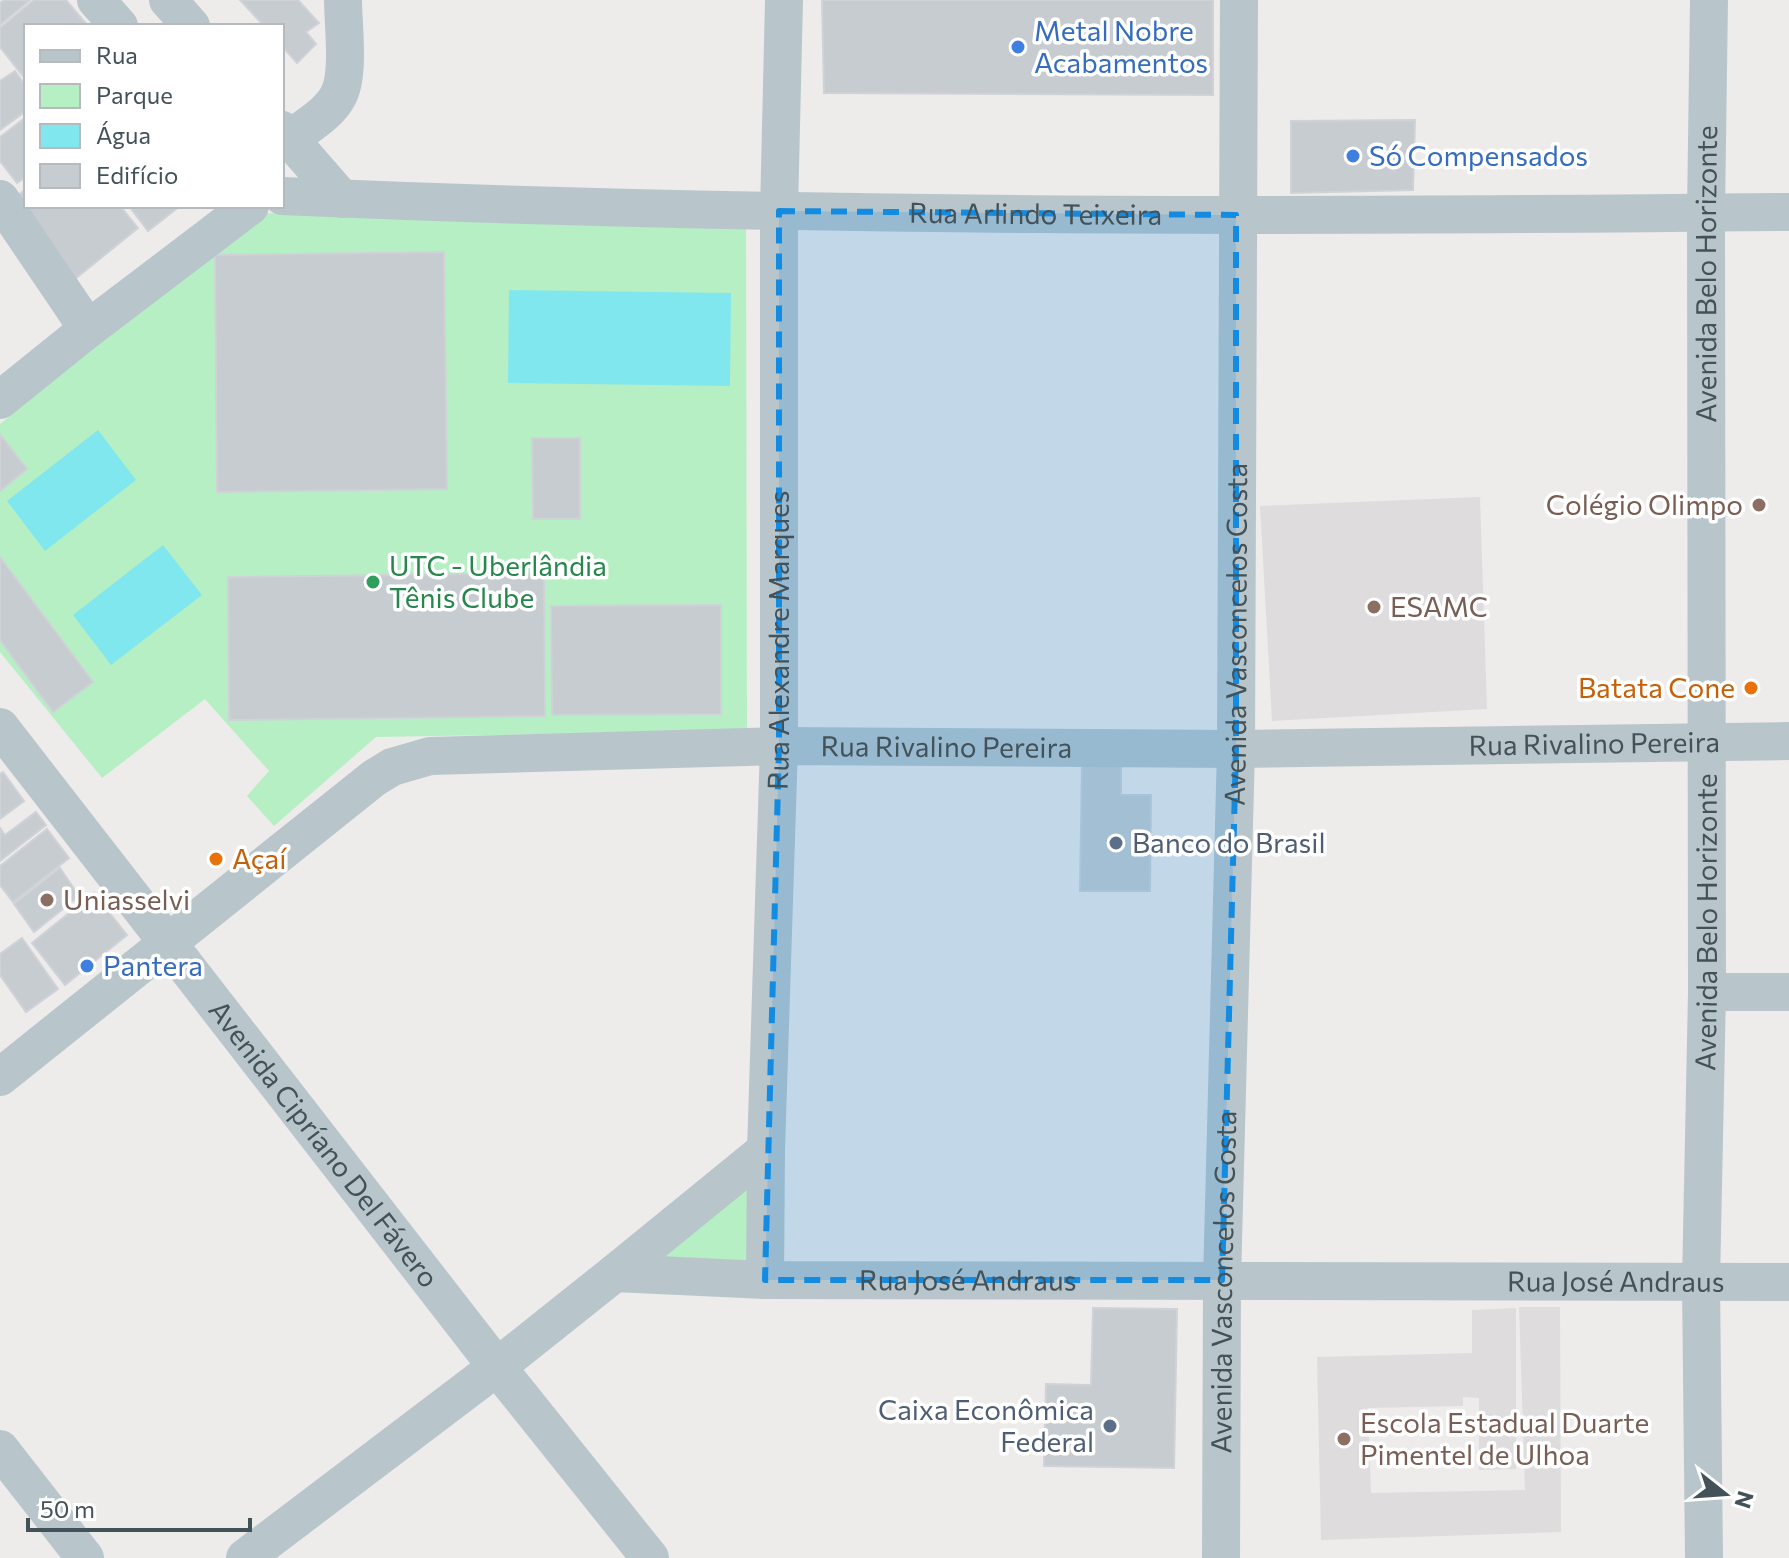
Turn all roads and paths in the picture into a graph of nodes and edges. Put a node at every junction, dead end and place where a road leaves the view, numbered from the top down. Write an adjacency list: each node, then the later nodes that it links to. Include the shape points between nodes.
1 (96, 0): 7 (street)
2 (168, 0): 8 (street)
3 (343, 0): 9 (street, via 344,79 339,96)
4 (784, 0): 14 (street, Rua Alexandre Marques)
5 (1239, 0): 17 (street, Avenida Vasconcelos Costa)
6 (1709, 0): 15 (street, Avenida Belo Horizonte)
7 (117, 24)
8 (189, 24)
9 (286, 134): 12 (street)
10 (284, 196): 12 (street, Rua Arlindo Teixeira)
11 (0, 199): 18 (street)
12 (342, 199): 14 (street, Rua Arlindo Teixeira)
13 (247, 208): 18 (street)
14 (779, 211): 17 (street, Rua Arlindo Teixeira); 23 (street, Rua Alexandre Marques)
15 (1706, 212): 16 (street, Rua Arlindo Teixeira); 17 (street, Rua Arlindo Teixeira); 21 (street, Avenida Belo Horizonte)
16 (1789, 212)
17 (1236, 215): 24 (street, Avenida Vasconcelos Costa)
18 (88, 329): 19 (street)
19 (0, 400)
20 (0, 727): 25 (street, Avenida Cipríano Del Fávero)
21 (1708, 740): 22 (street, Rua Rivalino Pereira); 24 (street, Rua Rivalino Pereira); 26 (street, Avenida Belo Horizonte)
22 (1789, 741)
23 (779, 746): 24 (street, Rua Rivalino Pereira); 25 (street, Rua Rivalino Pereira, via 411,760 374,778); 29 (street, Rua Alexandre Marques)
24 (1236, 749): 32 (street, Avenida Vasconcelos Costa)
25 (169, 944): 28 (street, Rua Rivalino Pereira); 35 (street, Avenida Cipríano Del Fávero)
26 (1707, 992): 27 (street); 34 (street, Avenida Belo Horizonte)
27 (1789, 992)
28 (0, 1077)
29 (766, 1150): 30 (street); 31 (street, Rua Alexandre Marques)
30 (615, 1273): 31 (street, Rua José Andraus); 35 (street)
31 (765, 1280): 32 (street, Rua José Andraus)
32 (1222, 1280): 34 (street, Rua José Andraus); 40 (street, Avenida Vasconcelos Costa)
33 (1789, 1282): 34 (street, Rua José Andraus)
34 (1701, 1283): 41 (street, Avenida Belo Horizonte)
35 (497, 1367): 38 (street); 39 (street, Avenida Cipríano Del Fávero)
36 (0, 1449): 37 (street)
37 (85, 1558)
38 (245, 1558)
39 (650, 1558)
40 (1221, 1558)
41 (1704, 1558)

